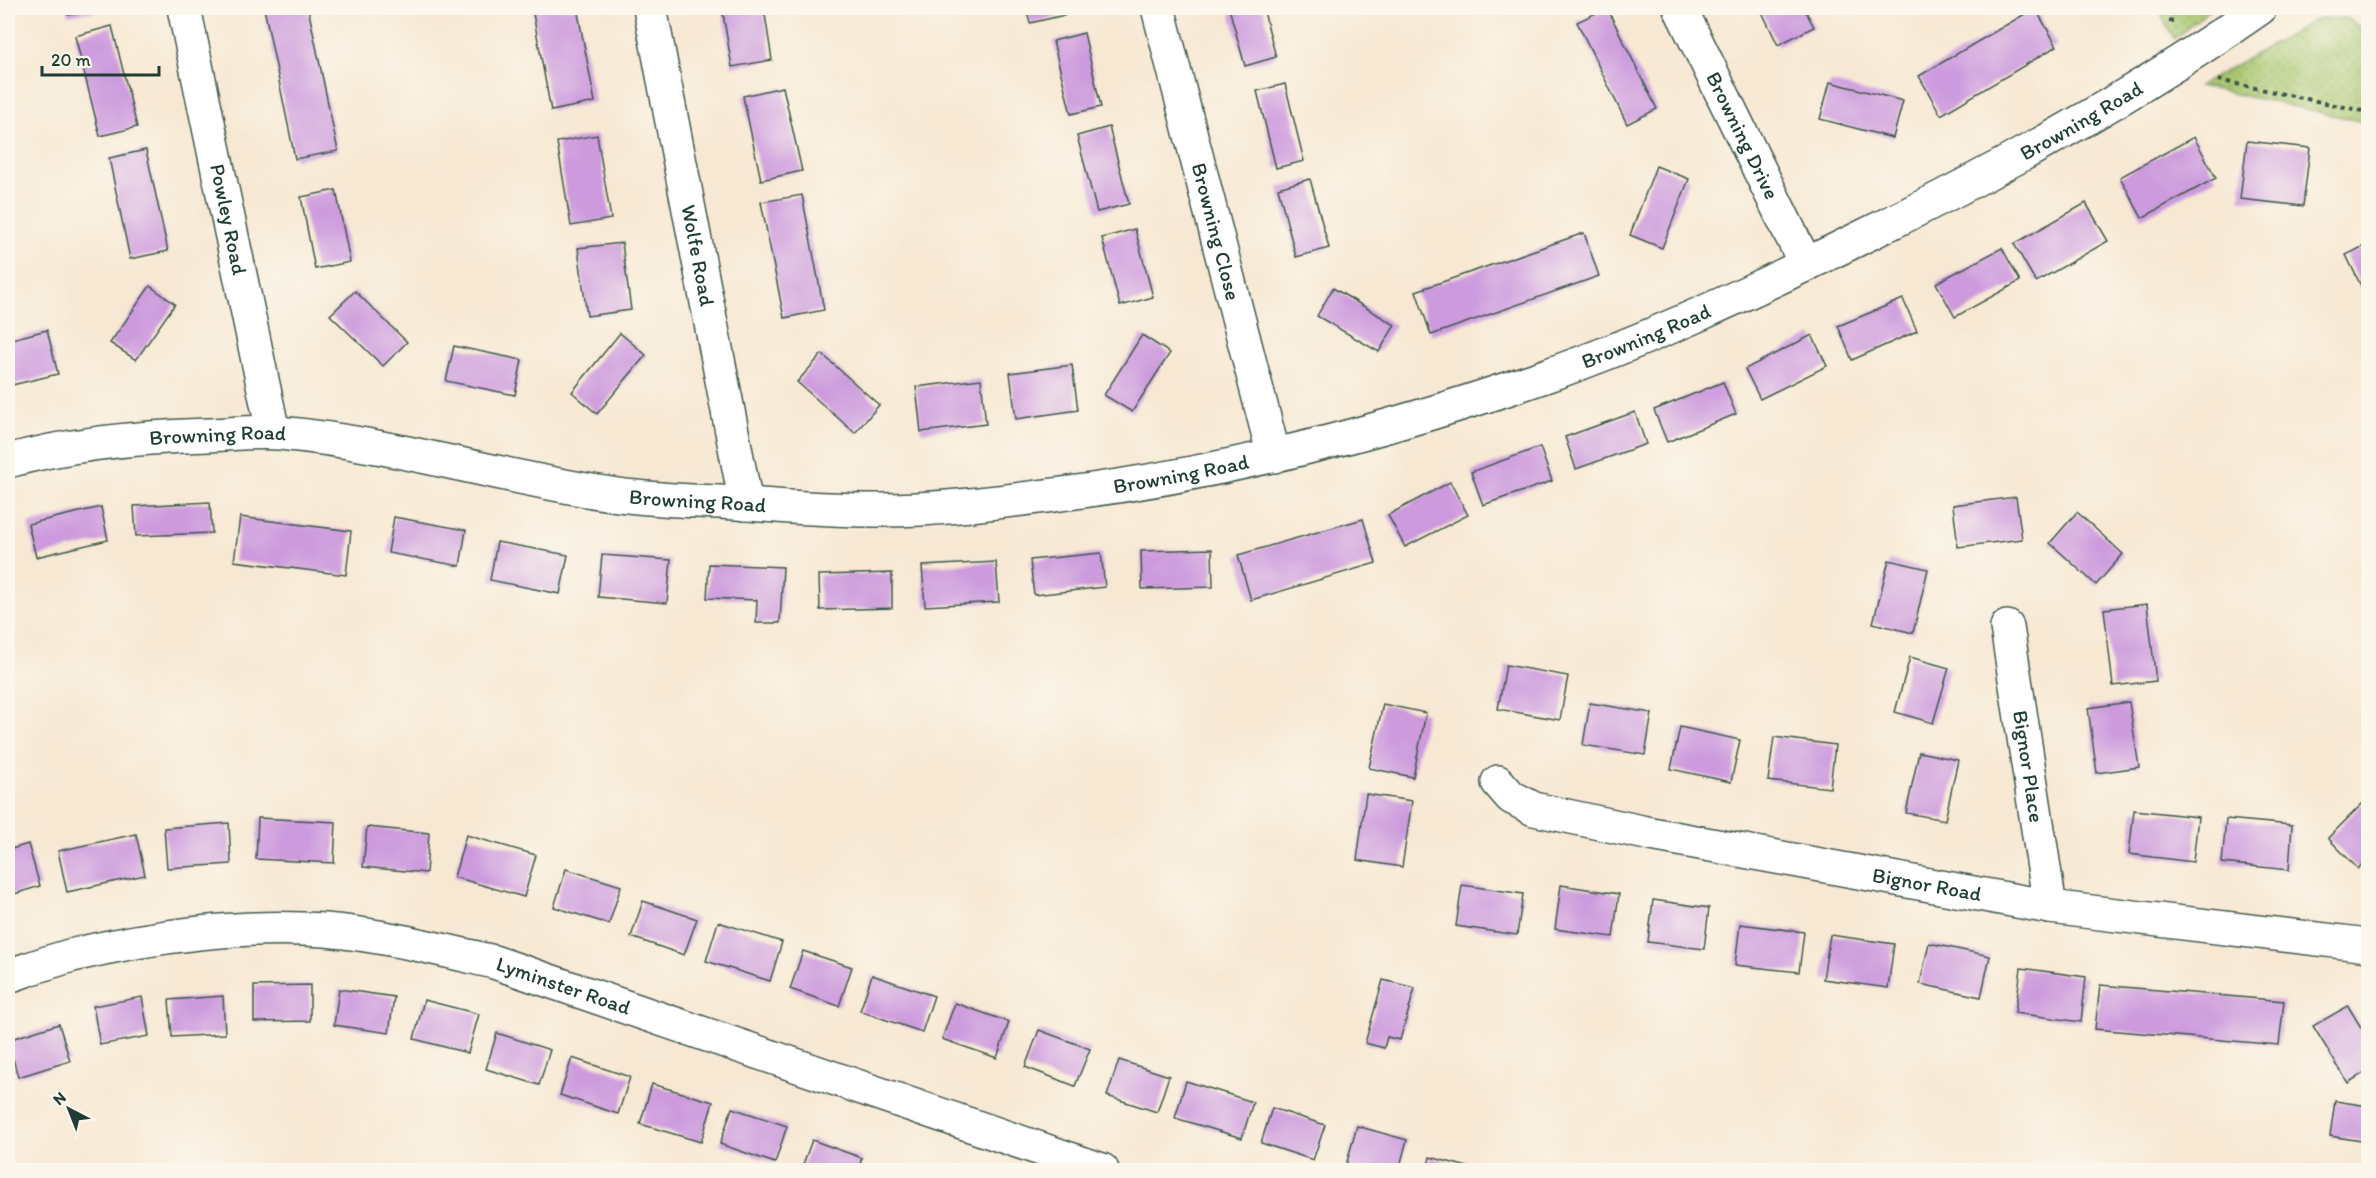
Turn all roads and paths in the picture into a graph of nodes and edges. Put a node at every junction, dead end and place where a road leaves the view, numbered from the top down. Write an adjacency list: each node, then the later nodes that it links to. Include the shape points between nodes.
1 (184, 8): 9 (street, Powley Road)
2 (650, 8): 12 (street, Wolfe Road)
3 (1158, 8): 10 (street, Browning Close)
4 (1680, 8): 8 (street, Browning Drive)
5 (2258, 8): 6 (street, Browning Road)
6 (2171, 69): 7 (path); 8 (street, Browning Road, via 1952,193)
7 (2368, 114)
8 (1806, 265): 10 (street, Browning Road, via 1674,325 1545,376)
9 (273, 432): 11 (street, Browning Road, via 110,442); 12 (street, Browning Road, via 348,442 620,495)
10 (1274, 456): 12 (street, Browning Road, via 1134,484 1004,502 883,510)
11 (8, 461)
12 (746, 504)
13 (2007, 627): 15 (street, Bignor Place)
14 (1498, 782): 15 (street, Bignor Road, via 1511,797 1533,809)
15 (2050, 907): 16 (street, Bignor Road)
16 (2368, 945)
17 (8, 976): 18 (street, Lyminster Road, via 72,956 180,935 324,930 402,940 494,962)
18 (1102, 1170)

